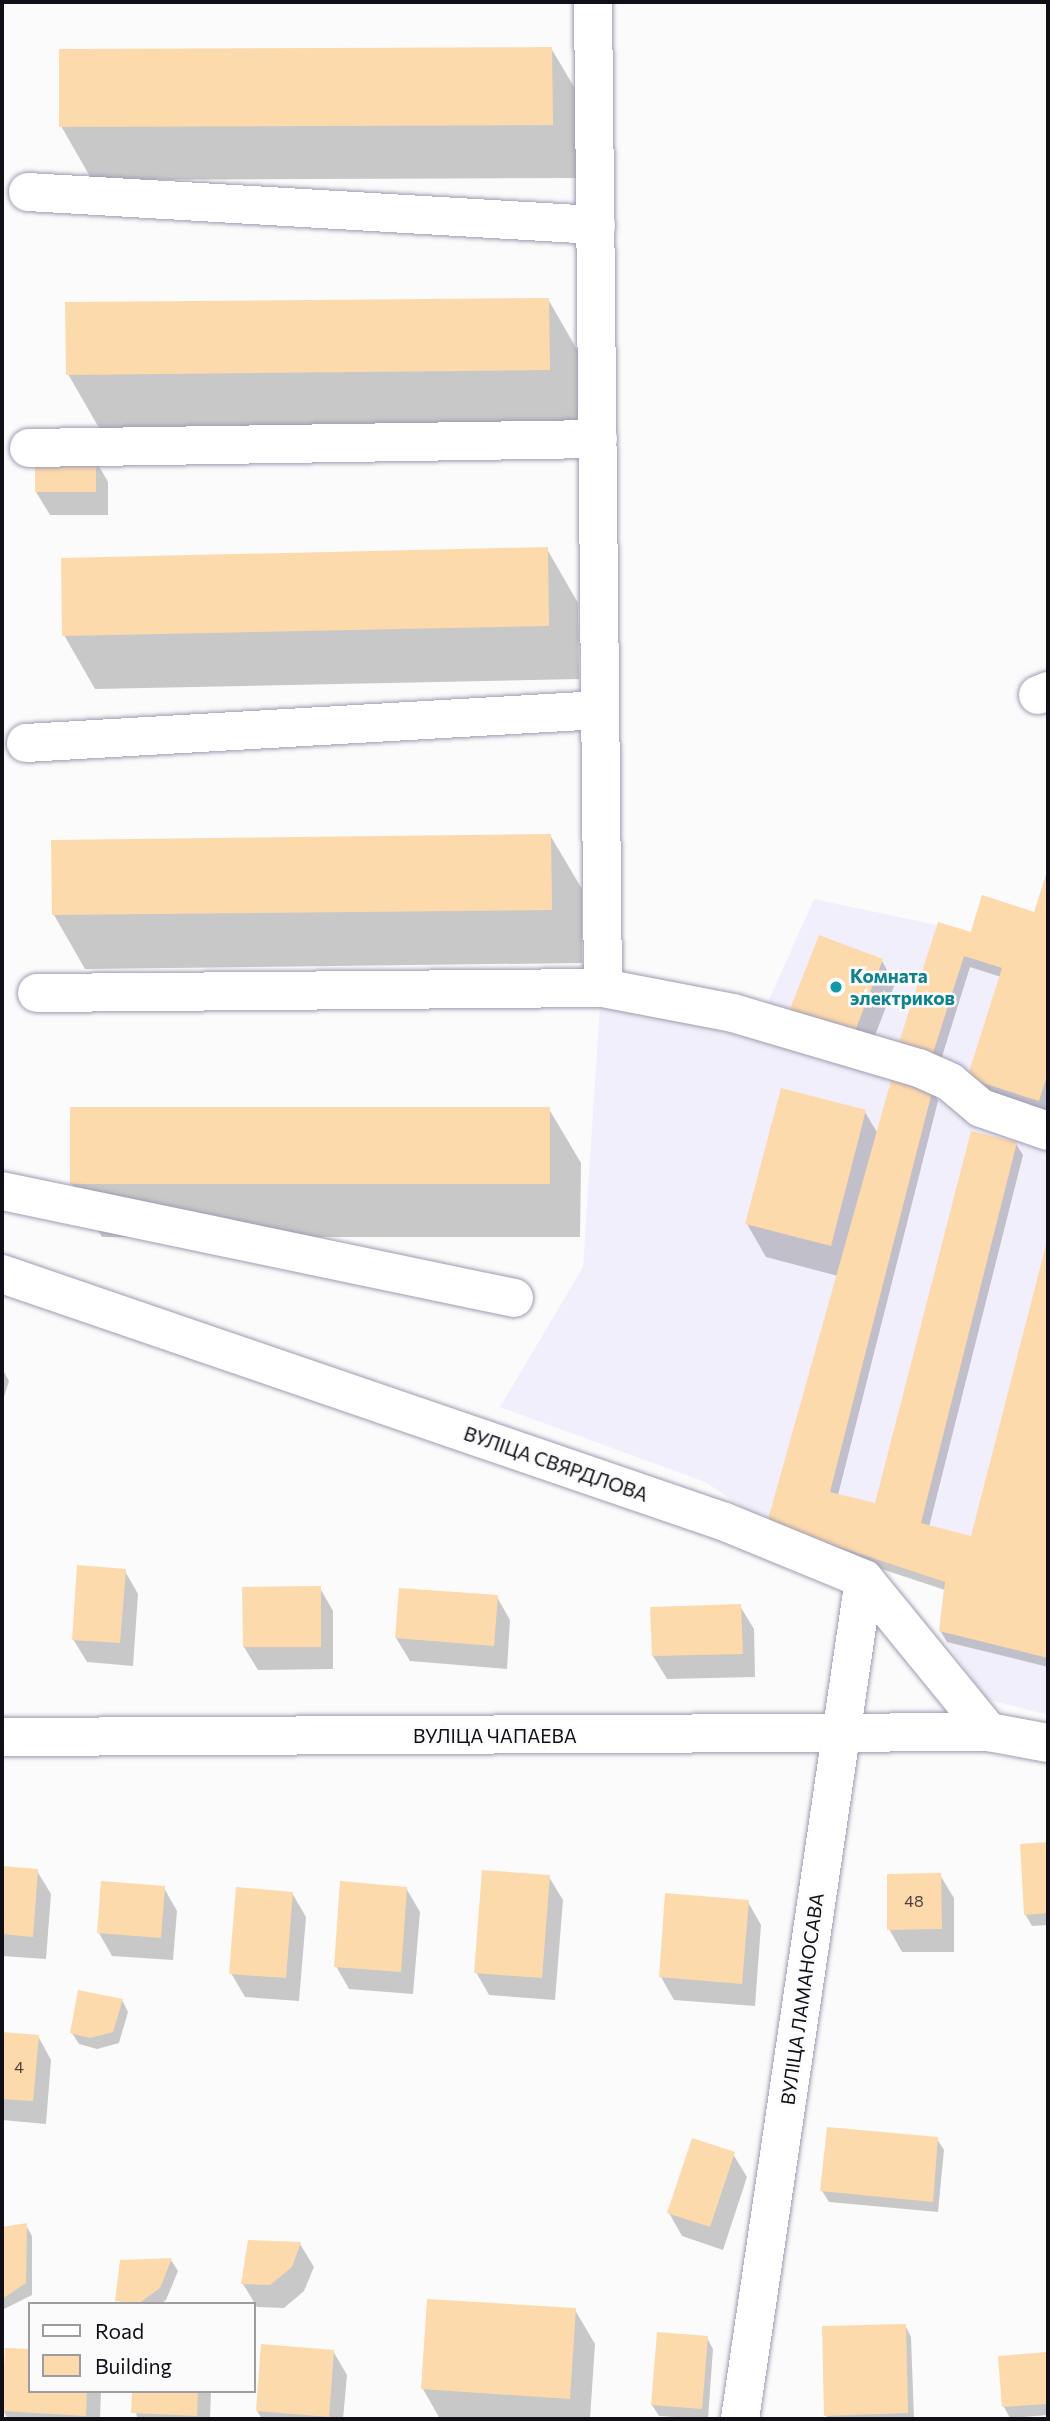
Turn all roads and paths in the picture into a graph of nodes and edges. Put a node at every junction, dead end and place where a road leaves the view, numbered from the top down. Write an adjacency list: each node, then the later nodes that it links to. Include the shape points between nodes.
1 (593, 2): 3 (street)
2 (28, 192): 3 (street)
3 (596, 225): 4 (street)
4 (598, 439): 5 (street); 6 (street)
5 (29, 448)
6 (600, 710): 7 (street); 8 (street)
7 (26, 743)
8 (603, 988): 9 (street); 10 (street, via 733,1013 919,1068 950,1082 981,1108)
9 (37, 993)
10 (1048, 1131)
11 (2, 1191): 13 (street)
12 (2, 1274): 14 (street, ВУЛІЦА СВЯРДЛОВА, via 725,1522)
13 (514, 1298)
14 (864, 1579): 15 (street, ВУЛІЦА СВЯРДЛОВА); 16 (street, ВУЛІЦА ЛАМАНОСАВА)
15 (989, 1732): 16 (street, ВУЛІЦА ЧАПАЕВА); 18 (street)
16 (841, 1735): 17 (street, ВУЛІЦА ЧАПАЕВА); 19 (street, ВУЛІЦА ЛАМАНОСАВА)
17 (2, 1737)
18 (1048, 1743)
19 (740, 2419)

